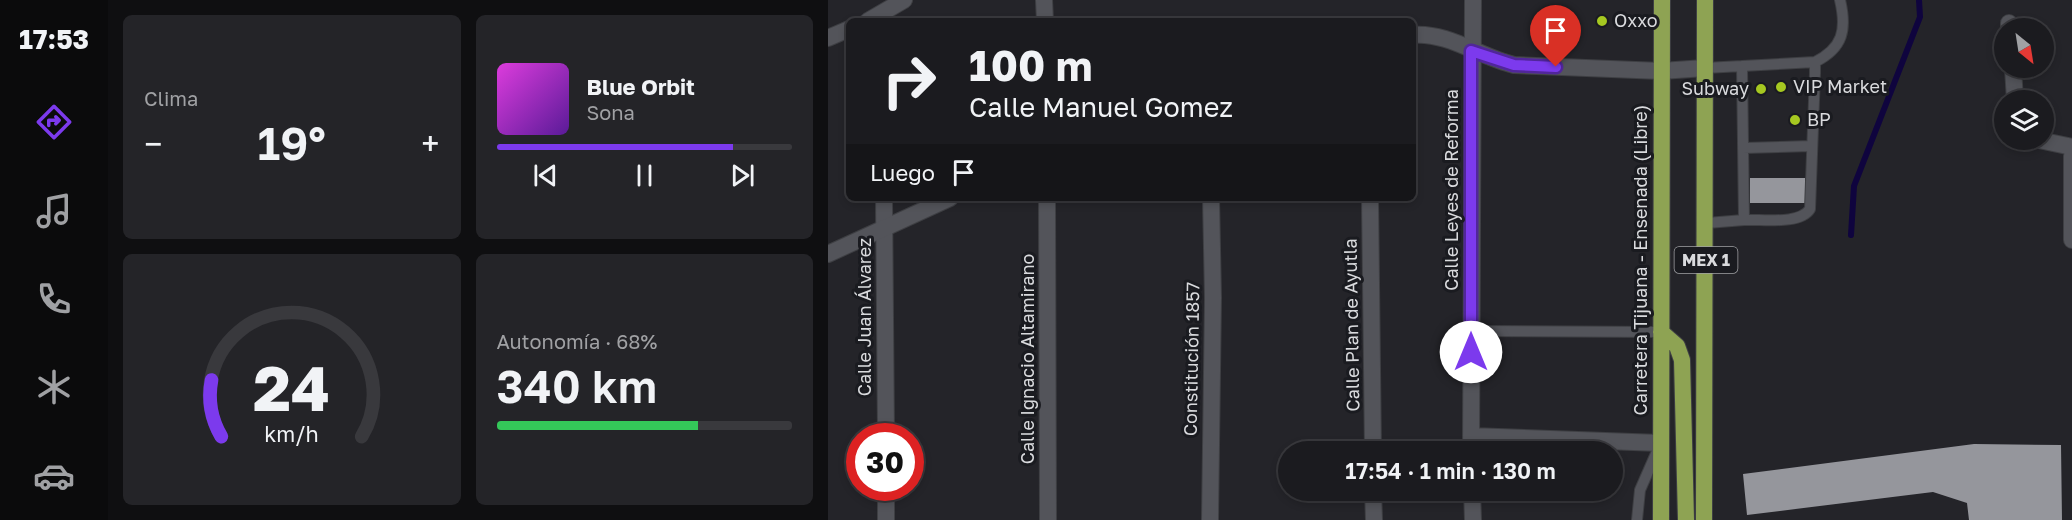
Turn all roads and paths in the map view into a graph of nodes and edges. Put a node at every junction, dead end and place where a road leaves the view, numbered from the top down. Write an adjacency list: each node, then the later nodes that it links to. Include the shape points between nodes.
1 (904, 0): 7 (street)
2 (1044, 0): 8 (street)
3 (1473, 0): 12 (street, Calle Leyes de Reforma)
4 (1662, 0): 16 (highway, Carretera Tijuana - Ensenada (Libre) / MEX 1)
5 (1705, 0): 15 (highway, MEX 1)
6 (1840, 0): 13 (lane, via 1844,19 1839,43 1829,55)
7 (878, 18)
8 (1045, 18)
9 (846, 30): 11 (street)
10 (1416, 35): 12 (street, via 1445,38)
11 (828, 38)
12 (1471, 51): 16 (street, via 1514,65); 32 (street, Calle Leyes de Reforma)
13 (1815, 62): 14 (lane); 18 (lane)
14 (1742, 66): 15 (lane); 20 (lane)
15 (1705, 68): 16 (street); 28 (highway, MEX 1)
16 (1661, 71): 33 (highway, Carretera Tijuana - Ensenada (Libre) / MEX 1)
17 (2054, 143): 19 (street)
18 (1811, 146): 20 (lane); 27 (lane, via 1811,203 1807,214 1797,218)
19 (2072, 147)
20 (1743, 148): 27 (lane)
21 (2072, 156): 30 (street)
22 (884, 201): 29 (street, Calle Juan Álvarez)
23 (943, 201): 29 (street)
24 (1047, 201): 43 (street, Calle Ignacio Altamirano)
25 (1211, 201): 44 (street, Constitución 1857, via 1214,298)
26 (1370, 201): 35 (street, Calle Plan de Ayutla)
27 (1744, 220): 28 (lane)
28 (1707, 223): 50 (highway, MEX 1)
29 (884, 227): 31 (street); 34 (street, Calle Juan Álvarez)
30 (2072, 240)
31 (828, 254)
32 (1471, 331): 33 (lane); 36 (street, Calle Leyes de Reforma)
33 (1661, 332): 38 (highway, Carretera Tijuana - Ensenada (Libre) / MEX 1); 49 (highway, via 1677,346 1682,360)
34 (886, 423)
35 (1373, 441)
36 (1471, 441)
37 (1623, 443): 38 (street)
38 (1660, 443): 47 (lane, via 1640,490); 48 (highway, Carretera Tijuana - Ensenada (Libre) / MEX 1)
39 (886, 501): 42 (street)
40 (1373, 501): 45 (street)
41 (1472, 501): 46 (street)
42 (886, 520)
43 (1048, 520)
44 (1210, 520)
45 (1374, 520)
46 (1473, 520)
47 (1637, 520)
48 (1661, 520)
49 (1686, 520)
50 (1704, 520)

